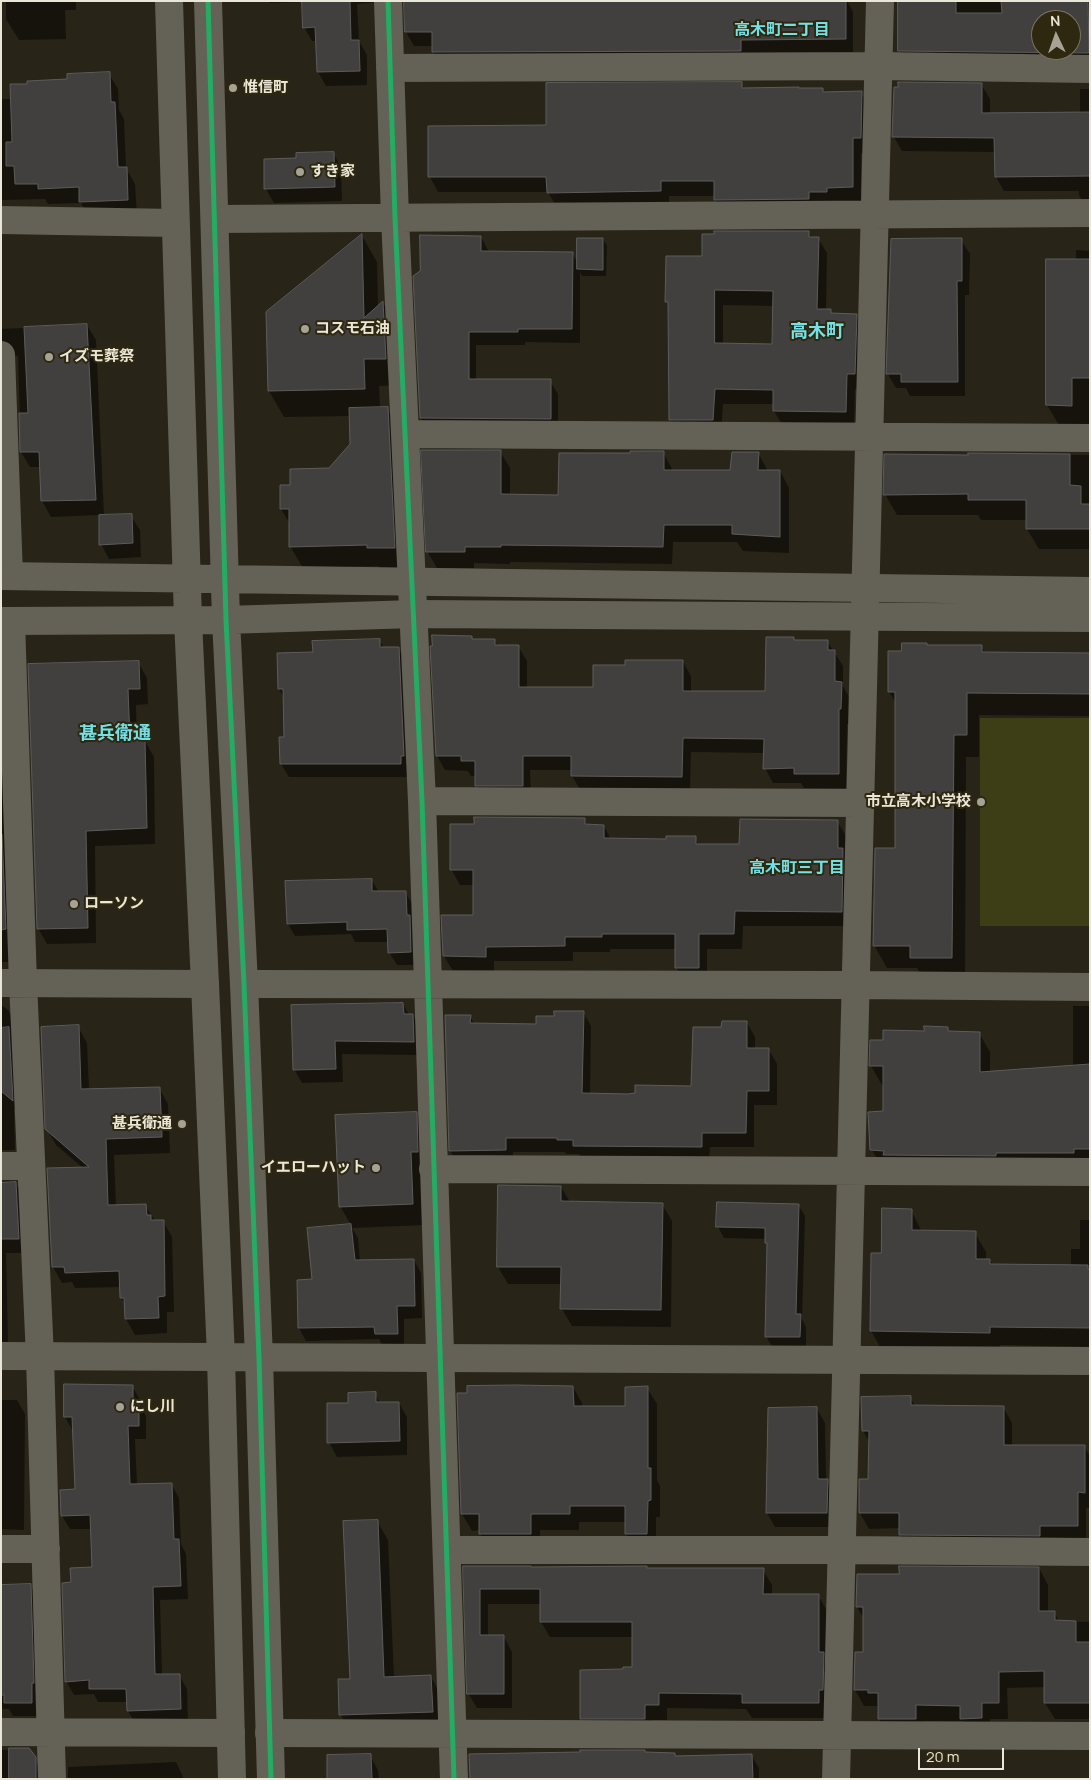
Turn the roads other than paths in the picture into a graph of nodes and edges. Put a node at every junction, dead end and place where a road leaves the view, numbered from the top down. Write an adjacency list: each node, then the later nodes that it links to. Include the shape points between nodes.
1 (169, 1): 13 (street)
2 (208, 1): 11 (street)
3 (388, 1): 6 (street)
4 (880, 1): 5 (street)
5 (878, 66): 6 (street); 7 (street); 9 (street)
6 (390, 68): 10 (street)
7 (1090, 69)
8 (1090, 213): 9 (street)
9 (875, 215): 10 (street); 17 (street)
10 (395, 218): 11 (street); 16 (street)
11 (215, 219): 21 (street)
12 (1, 220): 13 (street)
13 (175, 223): 20 (street)
14 (1, 355): 15 (street)
15 (3, 431): 19 (street)
16 (404, 434): 17 (street); 22 (street)
17 (869, 436): 18 (street); 23 (street)
18 (1090, 438)
19 (5, 576): 20 (street)
20 (186, 578): 21 (street); 28 (street)
21 (225, 578): 22 (street); 29 (street)
22 (413, 581): 23 (street); 25 (street)
23 (865, 587): 24 (street); 26 (street)
24 (1090, 591)
25 (414, 614): 26 (street); 29 (street); 32 (street)
26 (864, 616): 27 (street); 33 (street)
27 (1090, 618)
28 (188, 620): 29 (street); 30 (street); 35 (street)
29 (226, 620): 36 (street)
30 (6, 621): 31 (street)
31 (9, 801): 34 (street)
32 (422, 801): 33 (street); 37 (street)
33 (860, 803): 38 (street)
34 (12, 983): 35 (street); 41 (street)
35 (206, 984): 47 (street)
36 (244, 984): 37 (street); 48 (street)
37 (427, 985): 38 (street); 42 (street)
38 (855, 985): 39 (street); 43 (street)
39 (1090, 987)
40 (1, 1166): 41 (street)
41 (31, 1166): 46 (street)
42 (433, 1169): 43 (street); 49 (street)
43 (850, 1171): 44 (street); 50 (street)
44 (1090, 1172)
45 (1, 1356): 46 (street)
46 (40, 1357): 47 (street); 52 (street)
47 (221, 1357): 48 (street); 59 (street)
48 (259, 1358): 49 (street); 60 (street)
49 (440, 1360): 50 (street); 54 (street)
50 (845, 1360): 51 (street); 55 (street)
51 (1090, 1361)
52 (46, 1549): 53 (street); 58 (street)
53 (1, 1550)
54 (447, 1550): 55 (street); 61 (street)
55 (841, 1550): 56 (street); 62 (street)
56 (1090, 1552)
57 (1, 1732): 58 (street)
58 (50, 1732): 59 (street); 64 (street)
59 (231, 1733): 65 (street)
60 (269, 1733): 61 (street); 66 (street)
61 (452, 1733): 62 (street); 67 (street)
62 (837, 1735): 63 (street); 68 (street)
63 (1090, 1736)
64 (52, 1779)
65 (232, 1779)
66 (271, 1779)
67 (454, 1779)
68 (836, 1779)

